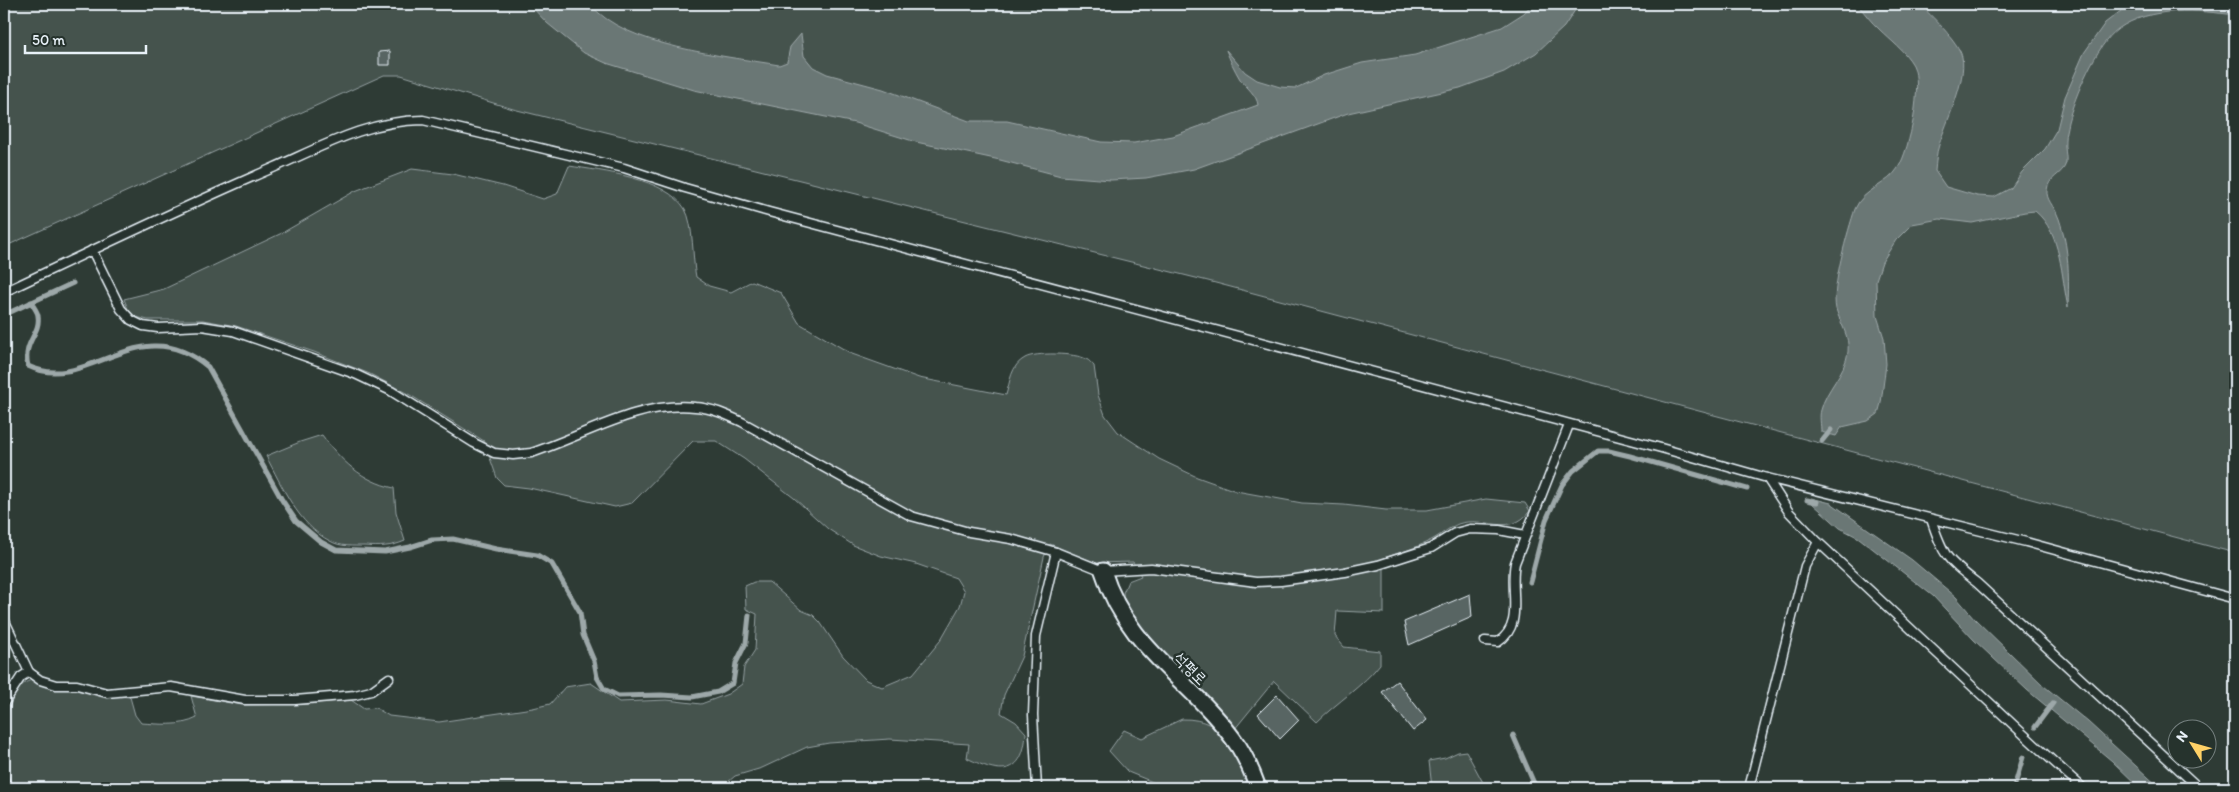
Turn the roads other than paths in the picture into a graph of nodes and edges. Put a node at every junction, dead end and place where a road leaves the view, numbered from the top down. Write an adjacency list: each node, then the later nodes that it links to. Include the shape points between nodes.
1 (92, 250): 2 (lane); 3 (lane, via 352,134 401,120 423,120 624,168 769,212); 8 (lane, via 121,309 131,320 158,328 202,326 233,331 319,360 390,390 494,453 532,453 645,411 695,407 721,412 742,422 911,516)
2 (4, 292)
3 (1568, 425): 4 (lane); 6 (lane)
4 (1767, 478): 5 (lane); 7 (lane, via 1789,512)
5 (1931, 519): 10 (lane); 22 (lane, via 1945,556)
6 (1525, 535): 9 (lane, via 1470,529 1455,533 1431,548 1378,565 1281,581 1248,581 1151,568); 12 (lane, via 1512,575 1513,623 1507,636 1498,642)
7 (1818, 542): 20 (lane, via 1805,566); 21 (lane)
8 (1056, 552): 9 (lane); 18 (lane, via 1036,636 1033,715)
9 (1103, 571): 19 (street, 석평로, via 1121,615 1158,660 1226,730 1249,765)
10 (2235, 599)
11 (4, 619): 13 (lane)
12 (1485, 641)
13 (29, 672): 14 (lane, via 56,685 77,685 107,693 171,687 245,700 355,695 371,691); 15 (lane, via 21,677)
14 (389, 678)
15 (4, 703)
16 (4, 780): 17 (lane)
17 (6, 788)
18 (1037, 788)
19 (1258, 788)
20 (1749, 788)
21 (2083, 788)
22 (2199, 788)

